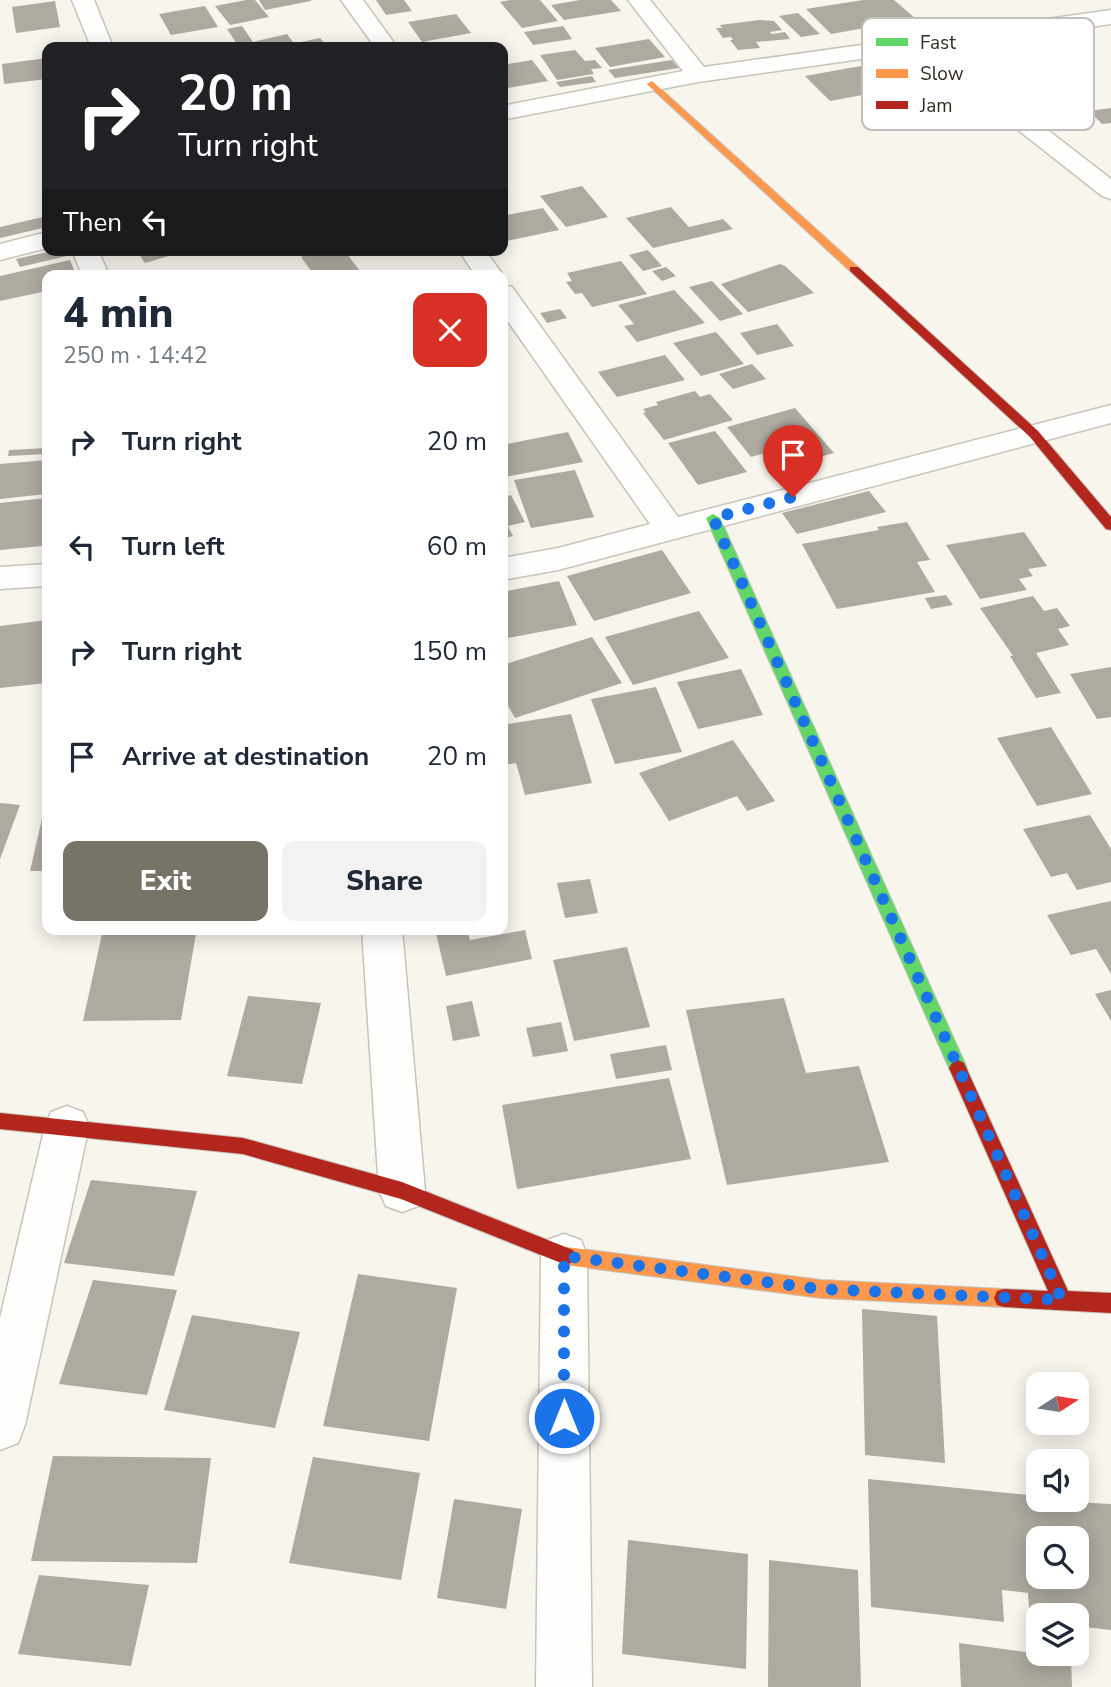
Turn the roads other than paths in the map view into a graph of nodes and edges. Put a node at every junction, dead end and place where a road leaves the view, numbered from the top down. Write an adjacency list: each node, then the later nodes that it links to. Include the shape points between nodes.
1 (83, 0): 4 (street)
2 (352, 0): 5 (street)
3 (639, 0): 7 (street)
4 (100, 42)
5 (382, 42)
6 (862, 52): 7 (street)
7 (698, 75): 8 (street)
8 (652, 84): 9 (street); 16 (street)
9 (508, 112)
10 (1033, 130): 11 (street)
11 (1111, 191)
12 (42, 241): 13 (street)
13 (0, 252)
14 (508, 301): 19 (street)
15 (1111, 414): 16 (street)
16 (1034, 434): 17 (street); 18 (street)
17 (713, 518): 19 (street); 28 (street)
18 (1111, 526)
19 (671, 530): 20 (street)
20 (508, 568)
21 (42, 575): 22 (street)
22 (0, 578)
23 (382, 935): 26 (street)
24 (0, 1122): 25 (street)
25 (67, 1126): 26 (street, via 243,1146); 30 (street)
26 (402, 1191): 27 (street)
27 (564, 1256): 28 (street, via 821,1289); 31 (street)
28 (1062, 1300): 29 (street)
29 (1111, 1303)
30 (0, 1425)
31 (564, 1687)

